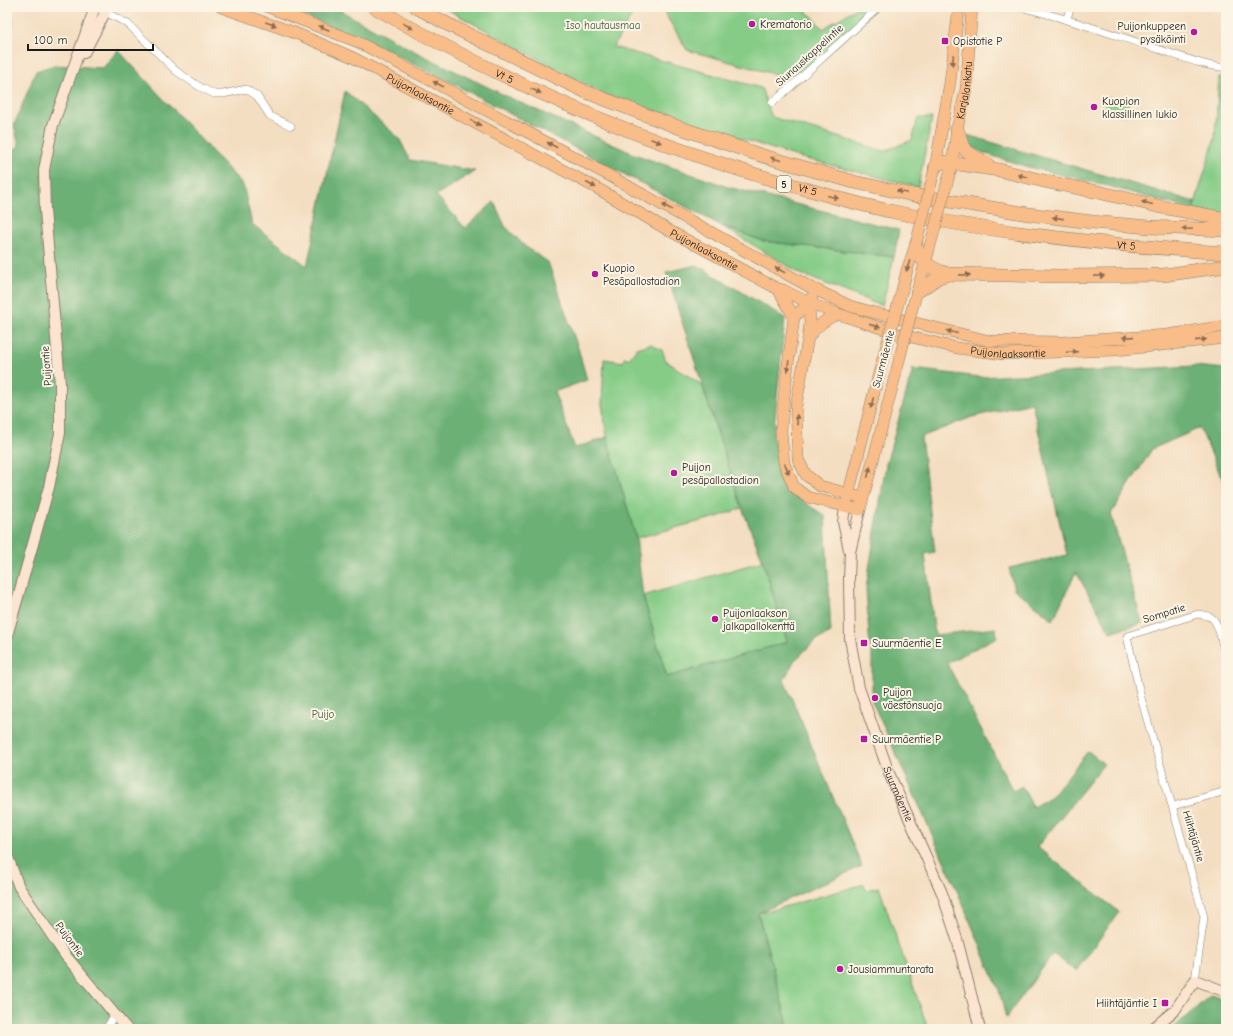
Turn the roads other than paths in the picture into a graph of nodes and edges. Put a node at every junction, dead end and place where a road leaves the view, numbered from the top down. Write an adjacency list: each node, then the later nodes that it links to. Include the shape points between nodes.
1 (221, 7): 26 (main road, Puijonlaaksontie, one-way to 26, via 295,33 352,57)
2 (268, 7): 28 (main road, Puijonlaaksontie, one-way to 2, via 608,175 360,43)
3 (374, 7): 22 (highway, Vt 5 / 5, one-way to 22, via 468,59 565,105 712,162 780,183 904,214 969,225 1049,237)
4 (416, 7): 20 (highway, Vt 5 / 5, one-way to 4, via 1135,226 1028,214 914,195 847,180 745,150 586,92)
5 (879, 7): 13 (street, Siunauskappelintie)
6 (957, 7): 17 (main road, Karjalankatu, one-way to 17, via 950,82)
7 (972, 7): 15 (main road, Karjalankatu, via 966,89)
8 (1020, 7): 11 (street)
9 (1071, 7): 11 (street)
10 (101, 8): 14 (street, via 128,24 176,71 200,87 214,94 246,89 257,96 270,116); 39 (street, Puijontie, via 65,90 53,125 44,170 45,211 60,384 60,433 49,487)
11 (1066, 20): 12 (street, via 1188,59 1220,68)
12 (1226, 67)
13 (772, 103)
14 (292, 126)
15 (957, 129): 16 (main road, Karjalankatu); 18 (highway, via 962,145 970,155)
16 (951, 167): 17 (highway, via 939,163); 18 (highway); 23 (main road, Suurmäentie, bridge)
17 (935, 168): 21 (main road, Suurmäentie, bridge)
18 (999, 170): 19 (highway, one-way to 18)
19 (1226, 219)
20 (1226, 230)
21 (916, 244): 23 (highway, via 917,251); 34 (main road, Suurmäentie, one-way to 34, bridge)
22 (1226, 253)
23 (926, 264): 25 (highway); 27 (main road, Suurmäentie)
24 (1226, 266): 25 (highway, one-way to 24, via 1164,275)
25 (948, 274): 27 (highway)
26 (778, 289): 28 (main road, Puijonlaaksontie); 30 (main road)
27 (917, 292): 35 (main road, Suurmäentie, one-way to 27, bridge)
28 (812, 296): 29 (main road, Puijonlaaksontie); 30 (main road); 31 (main road, Puijonlaaksontie, one-way to 28, via 1160,336 1063,342 990,341); 32 (main road)
29 (838, 314): 32 (main road, via 822,322); 33 (main road, Puijonlaaksontie, one-way to 33, via 899,334 957,348 1003,354 1116,350)
30 (794, 317): 36 (main road, one-way to 36, via 781,431 784,463 794,487 807,497)
31 (1226, 326)
32 (808, 338): 34 (main road, one-way to 32, via 820,486 806,475 798,458 796,406)
33 (1226, 338)
34 (848, 493): 35 (main road); 36 (main road, Suurmäentie)
35 (863, 498): 37 (main road, Suurmäentie)
36 (845, 507): 37 (main road); 38 (street, Suurmäentie, via 843,522)
37 (860, 510): 38 (street, Suurmäentie)
38 (850, 552): 50 (street, Suurmäentie, via 850,639 859,688 889,773 942,893 957,939)
39 (7, 636)
40 (1127, 636): 41 (street, Sompatie, via 1198,614 1205,615 1212,618 1217,625); 43 (street, Hiihtäjäntie, via 1141,698)
41 (1226, 659)
42 (1226, 791): 43 (street)
43 (1173, 806): 45 (street, Hiihtäjäntie, via 1204,917)
44 (7, 855): 47 (street, Puijontie, via 19,887 65,955)
45 (1195, 980): 46 (street); 51 (street, Hiihtäjäntie, via 1175,1010)
46 (1226, 992)
47 (115, 1014): 48 (street); 49 (street, Puijontie)
48 (106, 1029)
49 (127, 1029)
50 (980, 1029)
51 (1152, 1029)

